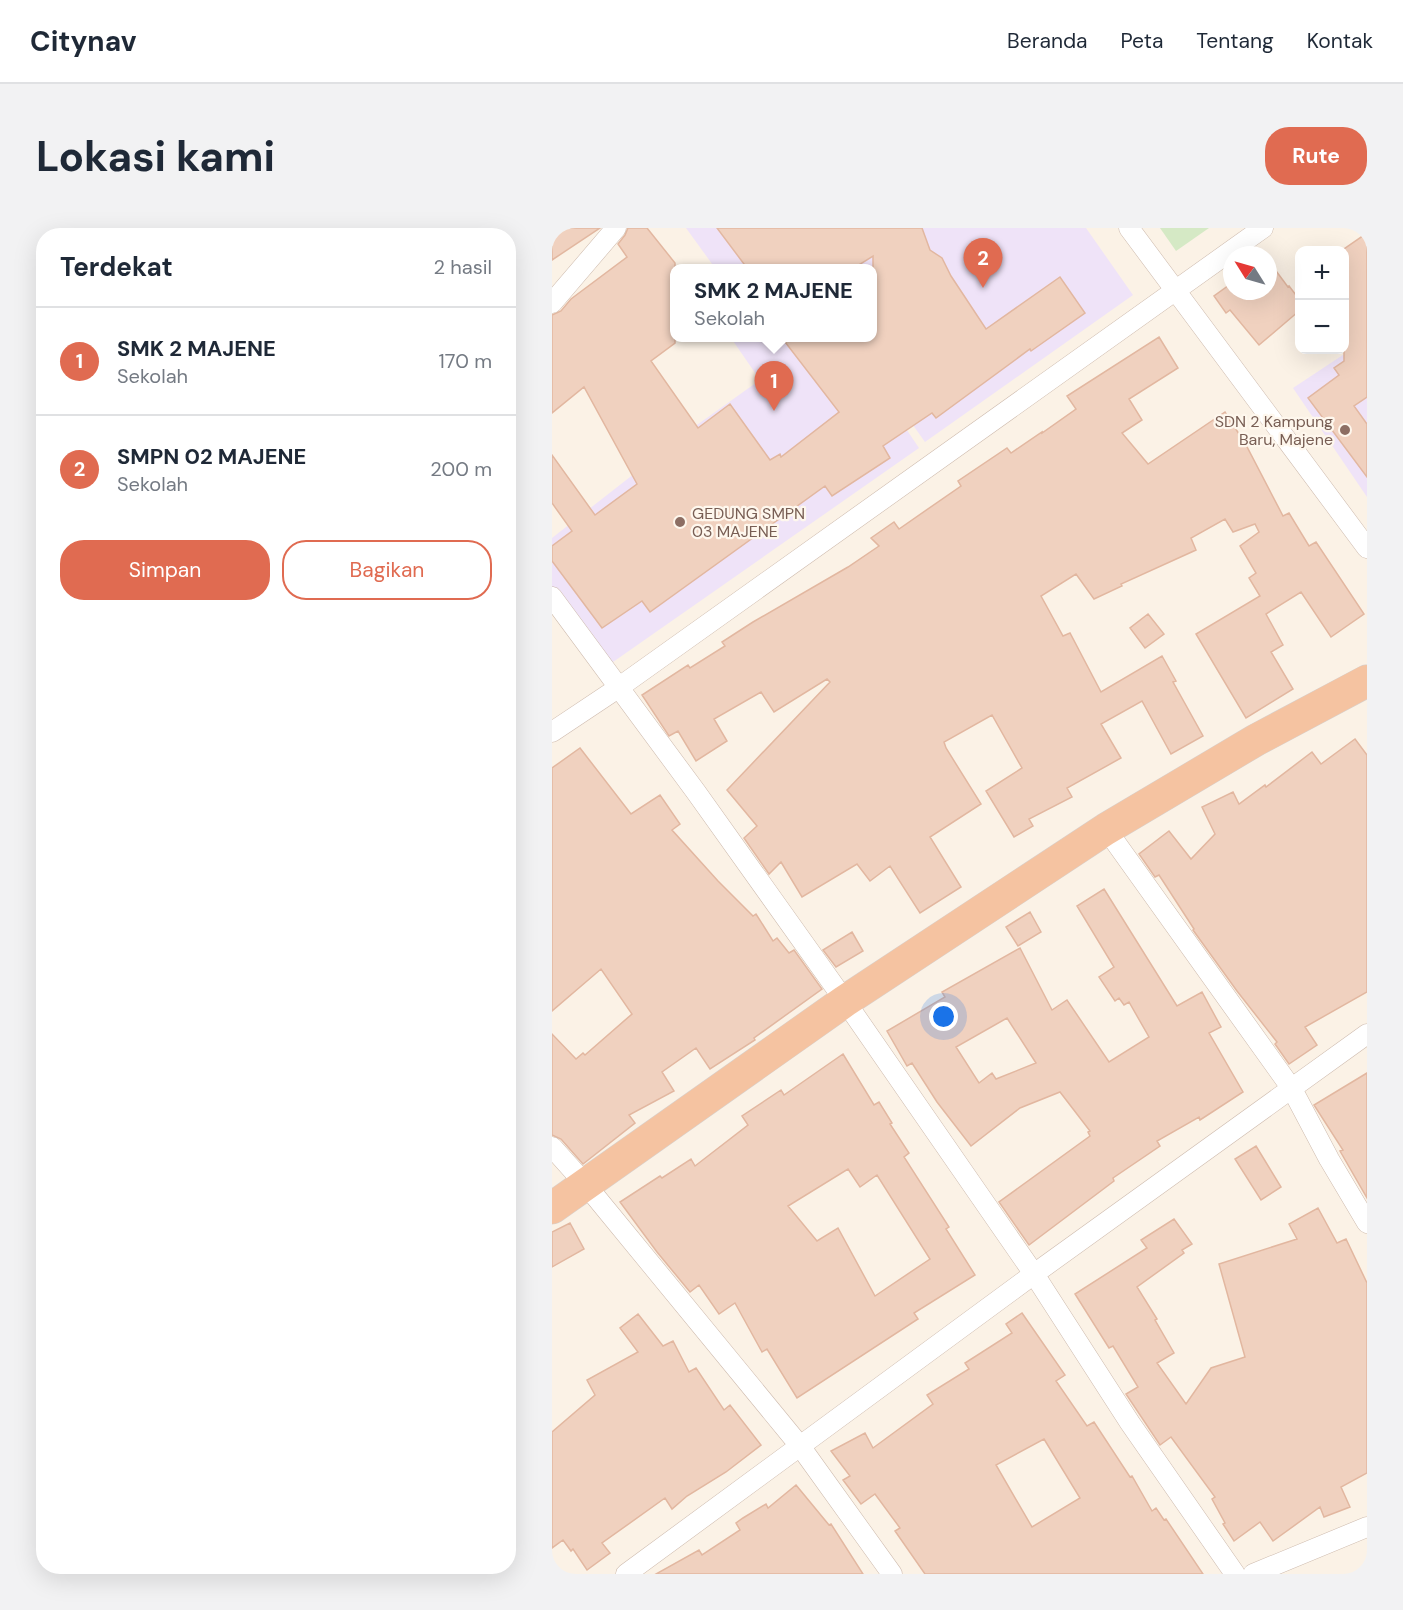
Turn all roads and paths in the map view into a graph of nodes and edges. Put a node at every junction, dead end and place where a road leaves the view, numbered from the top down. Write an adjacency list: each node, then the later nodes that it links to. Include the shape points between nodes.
1 (616, 228): 5 (street)
2 (1129, 228): 4 (street)
3 (1263, 228): 4 (street)
4 (1176, 290): 6 (street); 9 (street)
5 (552, 303)
6 (1367, 548)
7 (552, 597): 9 (street)
8 (1367, 681): 11 (highway, via 1256,740)
9 (618, 688): 10 (street); 12 (street)
10 (552, 732)
11 (1106, 829): 12 (highway); 14 (street)
12 (845, 1001): 16 (highway); 19 (street)
13 (1367, 1034): 14 (street)
14 (1292, 1089): 18 (street); 19 (street)
15 (552, 1147): 16 (street)
16 (586, 1185): 17 (highway); 20 (street)
17 (552, 1208)
18 (1367, 1223)
19 (1034, 1274): 20 (street); 24 (street, via 1130,1423)
20 (800, 1446): 22 (street); 23 (street)
21 (1367, 1527): 25 (street)
22 (626, 1574)
23 (892, 1574)
24 (1236, 1574)
25 (1253, 1574)

